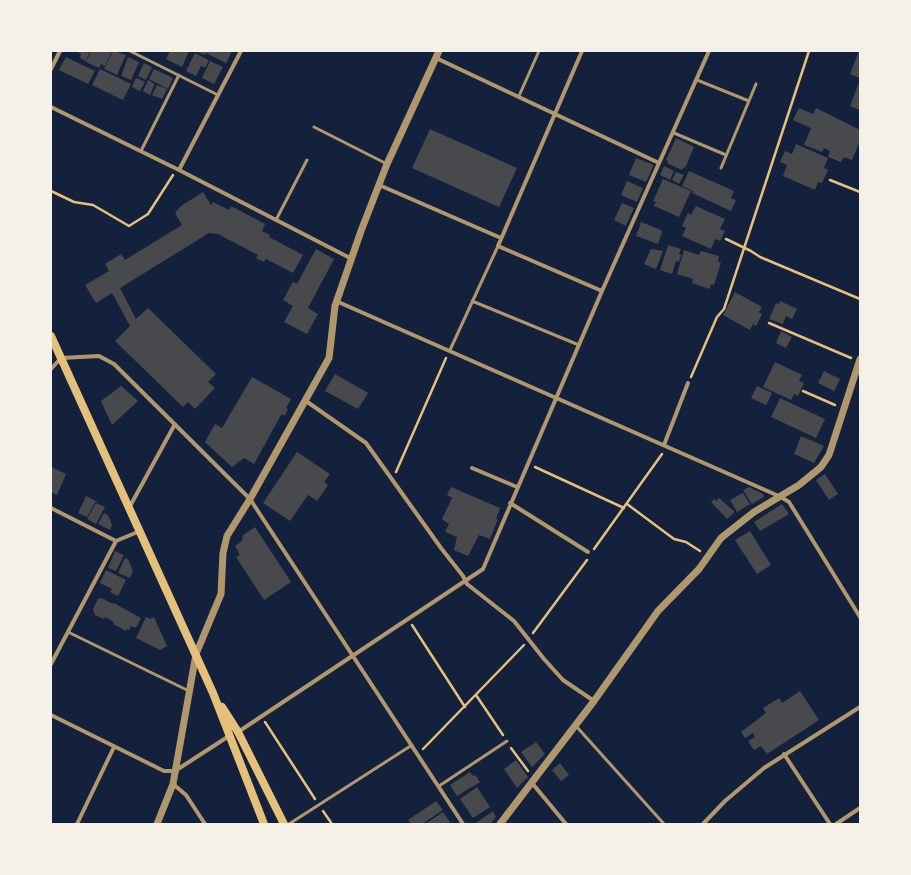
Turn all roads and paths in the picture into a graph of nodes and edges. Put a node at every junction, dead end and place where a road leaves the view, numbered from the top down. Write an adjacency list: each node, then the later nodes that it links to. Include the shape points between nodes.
1 (60, 51): 10 (street)
2 (130, 51): 11 (lane)
3 (241, 51): 14 (street)
4 (439, 51): 9 (street)
5 (539, 51): 15 (lane)
6 (582, 51): 18 (street)
7 (709, 51): 12 (street)
8 (809, 51): 36 (path)
9 (436, 58): 15 (street); 25 (street)
10 (51, 68)
11 (179, 75): 14 (lane); 21 (lane)
12 (697, 80): 16 (lane); 20 (street)
13 (756, 84): 16 (lane)
14 (218, 95): 27 (street)
15 (519, 96): 18 (street)
16 (748, 102): 22 (lane)
17 (51, 107): 21 (street)
18 (555, 113): 24 (street); 33 (street)
19 (314, 127): 25 (lane)
20 (674, 133): 22 (lane); 24 (street)
21 (141, 151): 27 (street)
22 (726, 155): 26 (lane)
23 (307, 160): 32 (lane)
24 (659, 163): 38 (street)
25 (387, 164): 29 (street)
26 (720, 168)
27 (178, 169): 30 (path, via 148,214 129,226 93,205 74,202); 32 (street)
28 (830, 180): 31 (path)
29 (379, 186): 33 (street); 37 (street)
30 (51, 191)
31 (860, 192)
32 (276, 220): 37 (street)
33 (501, 238): 35 (street)
34 (726, 239): 36 (path)
35 (498, 246): 38 (street); 41 (lane)
36 (744, 248): 39 (path, via 760,258); 49 (path, via 724,309 717,317)
37 (352, 259): 40 (street)
38 (602, 291): 44 (street)
39 (860, 299)
40 (336, 301): 45 (street); 52 (street, via 329,358)
41 (472, 301): 44 (lane); 45 (lane)
42 (768, 323): 47 (path)
43 (51, 336): 46 (main road)
44 (579, 345): 51 (street)
45 (450, 350): 51 (street); 58 (path)
46 (61, 358): 48 (street); 54 (street, via 99,356 114,364); 65 (main road)
47 (860, 361): 53 (street)
48 (51, 369)
49 (688, 384): 55 (street)
50 (803, 390): 53 (path)
51 (556, 397): 55 (street); 56 (street)
52 (306, 401): 58 (street, via 366,443); 61 (street)
53 (844, 408): 60 (street, via 828,455 821,467)
54 (175, 424): 61 (street); 65 (street)
55 (665, 446): 60 (street); 63 (path)
56 (528, 463): 59 (street); 66 (path)
57 (472, 468): 59 (street)
58 (393, 480): 71 (street)
59 (517, 487): 62 (street)
60 (781, 497): 70 (street, via 754,512 720,538); 72 (street, via 789,502)
61 (250, 499): 76 (street, via 227,536 223,553 221,594); 77 (street)
62 (510, 503): 69 (street); 71 (street, via 483,569)
63 (627, 504): 66 (path); 70 (path, via 674,539 686,542)
64 (51, 508): 68 (street)
65 (129, 508): 67 (main road)
66 (624, 508): 75 (path)
67 (140, 531): 68 (street); 76 (main road)
68 (116, 541): 74 (street)
69 (588, 552)
70 (707, 557): 81 (street, via 658,611)
71 (465, 581): 73 (street); 75 (street, via 514,621)
72 (860, 617)
73 (408, 620): 77 (street); 82 (path)
74 (68, 632): 78 (street); 79 (lane)
75 (529, 640): 81 (street, via 564,680); 82 (path)
76 (196, 654): 79 (street); 80 (main road)
77 (352, 656): 85 (street); 90 (street)
78 (51, 664)
79 (189, 691): 94 (street)
80 (214, 693): 87 (main road); 88 (main road)
81 (594, 701): 86 (street)
82 (465, 707): 93 (path)
83 (860, 707): 92 (street)
84 (51, 715): 91 (street)
85 (261, 716): 87 (street); 98 (path)
86 (576, 726): 95 (street); 110 (lane)
87 (238, 732): 104 (main road)
88 (229, 736): 94 (street); 103 (main road)
89 (507, 741): 97 (lane)
90 (412, 745): 93 (street); 98 (lane)
91 (114, 747): 94 (street, via 164,771); 100 (street)
92 (784, 754): 111 (street, via 758,772); 112 (street)
93 (418, 755): 97 (street)
94 (175, 771): 96 (street)
95 (532, 783): 108 (street); 109 (street)
96 (173, 784): 101 (street); 102 (street, via 186,795)
97 (439, 786): 107 (street)
98 (319, 806): 105 (lane); 106 (path)
99 (860, 808): 113 (street)
100 (77, 824)
101 (157, 824)
102 (205, 824)
103 (264, 824)
104 (284, 824)
105 (289, 824)
106 (332, 824)
107 (463, 824)
108 (500, 824)
109 (566, 824)
110 (664, 824)
111 (702, 824)
112 (830, 824)
113 (836, 824)

